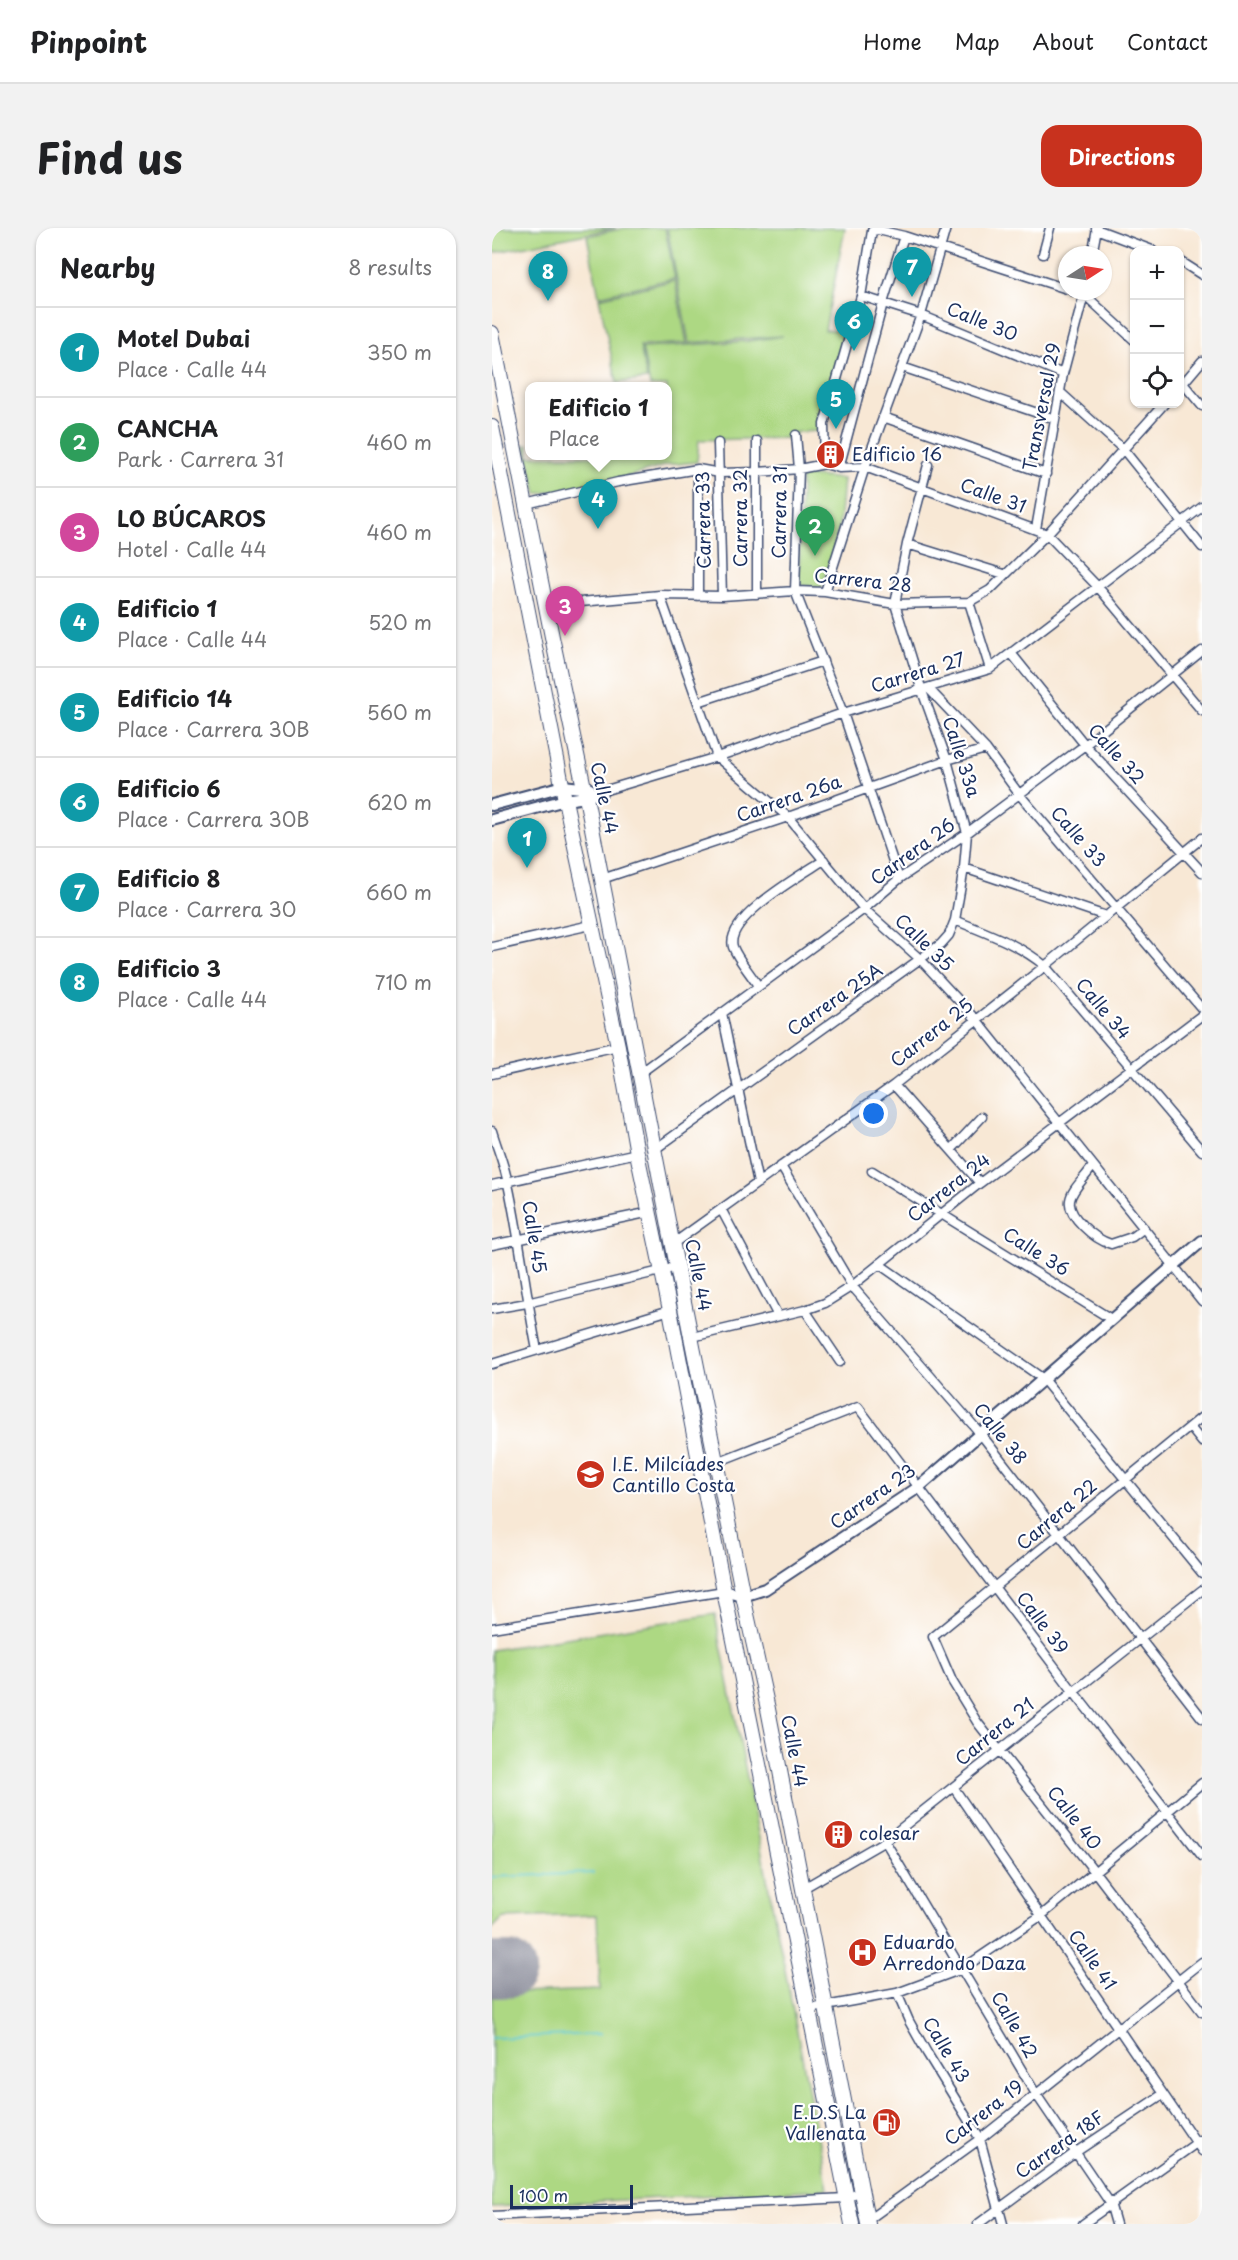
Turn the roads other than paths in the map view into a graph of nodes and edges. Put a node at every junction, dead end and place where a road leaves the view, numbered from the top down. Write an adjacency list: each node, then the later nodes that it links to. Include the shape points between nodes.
1 (946, 228): 7 (street)
2 (1050, 228): 8 (street)
3 (1096, 228): 5 (street); 6 (street)
4 (904, 236): 7 (street); 12 (street, via 872,231); 15 (street)
5 (1093, 246)
6 (1142, 246)
7 (940, 249): 11 (street); 16 (street)
8 (1043, 254)
9 (1184, 264): 10 (street)
10 (1202, 276)
11 (1058, 286)
12 (861, 296): 15 (street, Calle 30); 34 (street, via 824,424)
13 (1083, 300): 21 (street, Transversal 29)
14 (1092, 300): 18 (street)
15 (883, 303): 16 (street, Calle 30); 37 (street)
16 (921, 315): 20 (street); 21 (street, Calle 30)
17 (492, 333): 44 (main road, Calle 44)
18 (1130, 336)
19 (1202, 361): 22 (street)
20 (902, 367): 27 (street); 28 (street)
21 (1064, 374): 24 (street, Transversal 29)
22 (1184, 381)
23 (1184, 387): 25 (street)
24 (1060, 392): 28 (street, Transversal 29); 33 (street)
25 (1202, 406)
26 (1160, 408): 33 (street)
27 (883, 417): 36 (street); 42 (street)
28 (1055, 419): 42 (street, Transversal 29)
29 (492, 427): 75 (main road, Calle 44)
30 (796, 435): 39 (street, Carrera 31)
31 (757, 441): 40 (street, Carrera 32)
32 (718, 443): 41 (street, Carrera 33)
33 (1123, 449): 46 (street); 48 (street)
34 (825, 464): 37 (street, Calle 31); 39 (street, Calle 31)
35 (928, 465): 43 (street)
36 (865, 466): 37 (street, Calle 31); 43 (street, Calle 31); 54 (street)
37 (839, 468)
38 (699, 469): 41 (street, Calle 31); 44 (street, Calle 31, via 618,482); 57 (street)
39 (799, 469): 40 (street, Calle 31); 53 (street, Carrera 31)
40 (758, 472): 41 (street, Calle 31); 55 (street, Carrera 32)
41 (720, 473): 58 (street, Carrera 33)
42 (1046, 474): 47 (street, Transversal 29)
43 (920, 487): 47 (street, Calle 31); 49 (street)
44 (526, 504): 61 (main road, Calle 44)
45 (1202, 507): 46 (street, Carrera 27)
46 (1181, 522): 50 (street); 52 (street, Carrera 27)
47 (1036, 530): 48 (street, Calle 31)
48 (1047, 534): 51 (street); 52 (street, Calle 31)
49 (907, 544): 51 (street); 60 (street)
50 (1202, 547)
51 (1004, 574): 59 (street, via 990,590)
52 (1098, 587): 63 (street, Carrera 27); 66 (street, Calle 31)
53 (795, 591): 54 (street, Carrera 28); 55 (street, Carrera 28); 64 (street)
54 (825, 592): 60 (street, Carrera 28)
55 (757, 594): 58 (street, Carrera 28)
56 (660, 595): 57 (street, Carrera 28); 61 (street, Carrera 28); 68 (street)
57 (698, 596): 58 (street, Carrera 28)
58 (722, 596)
59 (969, 602): 60 (street, Carrera 28); 65 (street)
60 (895, 604): 67 (street, Calle 33)
61 (546, 605): 78 (main road, Calle 44)
62 (1202, 651): 66 (street, Carrera 26)
63 (1011, 653): 65 (street, Carrera 27); 71 (street, Calle 32)
64 (823, 662): 68 (street); 70 (street)
65 (990, 669): 67 (street, Carrera 27)
66 (1172, 676): 69 (street, Calle 31); 71 (street, Carrera 26)
67 (925, 690): 70 (street, Carrera 27); 72 (street, Calle 33); 74 (street, Calle 33a)
68 (698, 702): 73 (street)
69 (1202, 711)
70 (843, 713): 73 (street, Carrera 27); 76 (street)
71 (1085, 745): 79 (street, Carrera 26); 86 (street, Calle 32)
72 (986, 749): 74 (street, Carrera 26a); 79 (street, Calle 33)
73 (717, 757): 77 (street, Carrera 27); 82 (street, Calle 35)
74 (948, 760): 76 (street, Carrera 26a); 84 (street, Calle 33a)
75 (563, 786): 78 (street, Carrera 27); 80 (main road, Calle 44); 81 (street, Carrera 27)
76 (868, 789): 82 (street, Carrera 26a); 91 (street)
77 (603, 791): 78 (street, Carrera 27)
78 (586, 793): 80 (street, Carrera 27); 90 (main road, Calle 44)
79 (1019, 794): 84 (street, Carrera 26); 92 (street, Calle 33)
80 (565, 800): 83 (street, Carrera 27); 96 (main road, Calle 44)
81 (492, 805)
82 (788, 818): 87 (street, Calle 35); 90 (street, Carrera 26a)
83 (492, 820)
84 (967, 833): 88 (street, Carrera 25A); 91 (street, Carrera 26)
85 (1202, 838): 86 (street, Carrera 25)
86 (1184, 853): 89 (street, Calle 32); 92 (street, Carrera 25)
87 (824, 860): 93 (street, Calle 35); 100 (street, via 751,910 734,933 733,947)
88 (964, 868): 94 (street); 95 (street, Carrera 25A)
89 (1202, 872)
90 (602, 879): 108 (main road, Calle 44)
91 (899, 879): 93 (street, Carrera 26)
92 (1116, 907): 94 (street, Carrera 25); 101 (street, Calle 33)
93 (864, 909): 98 (street, Calle 35); 100 (street, Carrera 26)
94 (1106, 916): 99 (street, Carrera 25)
95 (955, 920): 98 (street, Carrera 25A, via 941,944); 99 (street, Calle 34, via 1016,946)
96 (591, 925): 97 (street); 105 (main road, Calle 44)
97 (492, 947)
98 (920, 959): 104 (street, Calle 35); 110 (street, Carrera 25A)
99 (1045, 966): 104 (street, Carrera 25); 106 (street, Calle 34)
100 (758, 986): 102 (street, Carrera 26)
101 (1202, 1009)
102 (722, 1013): 108 (street, Carrera 26); 110 (street)
103 (1202, 1015): 106 (street, Carrera 24)
104 (976, 1019): 109 (street, Carrera 25); 112 (street, Calle 35)
105 (618, 1046): 107 (street); 117 (main road, Calle 44)
106 (1133, 1070): 112 (street, Carrera 24); 116 (street, Calle 34)
107 (492, 1074)
108 (639, 1074): 114 (main road, Calle 44)
109 (894, 1085): 115 (street); 118 (street, Carrera 25)
110 (738, 1089): 114 (street, Carrera 25A); 122 (street)
111 (982, 1117): 115 (street)
112 (1060, 1124): 119 (street, Calle 35); 123 (street, Carrera 24)
113 (492, 1131): 121 (street, Calle 45)
114 (654, 1150): 131 (main road, Calle 44)
115 (951, 1150): 123 (street)
116 (1202, 1151)
117 (637, 1153): 121 (street); 126 (main road, Calle 44)
118 (781, 1166): 122 (street, Carrera 25); 137 (street, Calle 38)
119 (1093, 1166): 128 (street, Calle 35); 128 (street, via 1069,1200 1072,1216 1091,1234 1111,1244)
120 (872, 1171): 127 (street, Calle 36)
121 (508, 1181): 124 (street); 129 (street, Calle 45)
122 (758, 1183): 125 (street, Carrera 25)
123 (980, 1183): 127 (street, Carrera 24)
124 (492, 1185)
125 (721, 1209): 131 (street, Carrera 25); 143 (street)
126 (651, 1212): 129 (street); 136 (main road, Calle 44)
127 (942, 1213): 133 (street, Carrera 24); 144 (street, Calle 36)
128 (1144, 1228): 134 (street, Calle 35)
129 (519, 1240): 132 (street); 139 (street, Calle 45)
130 (1202, 1241): 134 (street, Carrera 23)
131 (674, 1243): 135 (main road, Calle 44)
132 (492, 1245)
133 (879, 1264): 137 (street, Carrera 24); 149 (street)
134 (1173, 1266): 138 (street, Calle 35); 144 (street, Carrera 23)
135 (677, 1267): 136 (street); 145 (main road, Calle 44)
136 (661, 1271): 139 (street); 141 (main road, Calle 44)
137 (852, 1286): 142 (street, Carrera 24); 152 (street, Calle 38)
138 (1202, 1301)
139 (527, 1303): 140 (street); 146 (street, Calle 45)
140 (492, 1309)
141 (670, 1310): 146 (street); 161 (main road, Calle 44)
142 (805, 1310): 143 (street, Carrera 24); 147 (street)
143 (778, 1316): 145 (street, Carrera 24)
144 (1111, 1319): 149 (street, Carrera 23)
145 (692, 1337): 154 (main road, Calle 44)
146 (537, 1350): 148 (street)
147 (840, 1362)
148 (492, 1365)
149 (1042, 1378): 152 (street, Carrera 23); 155 (street)
150 (1202, 1417): 151 (street, Carrera 22)
151 (1190, 1427): 153 (street); 155 (street, Carrera 22)
152 (980, 1433): 156 (street, Carrera 23); 157 (street, Calle 38)
153 (1202, 1442)
154 (717, 1462): 156 (street, Calle 39, via 858,1407); 162 (main road, Calle 44)
155 (1126, 1480): 157 (street, Carrera 22); 158 (street)
156 (919, 1488): 159 (street, Calle 39); 162 (street, Carrera 23, via 765,1590)
157 (1059, 1535): 159 (street, Carrera 22); 165 (street, Calle 38)
158 (1202, 1573)
159 (995, 1588): 164 (street, Carrera 22); 166 (street, Calle 39)
160 (1202, 1590): 165 (street, Carrera 21)
161 (724, 1591): 162 (street); 163 (street); 182 (main road, Calle 44)
162 (742, 1596): 175 (main road, Calle 44)
163 (492, 1628)
164 (933, 1637): 168 (street, Calle 40, via 952,1681)
165 (1141, 1640): 166 (street, Carrera 21); 167 (street, Calle 38)
166 (1073, 1691): 168 (street, Carrera 21); 171 (street, Calle 39)
167 (1202, 1718)
168 (999, 1750): 170 (street, Carrera 21); 174 (street, Calle 40)
169 (1202, 1783): 171 (street)
170 (954, 1788): 172 (street, Carrera 21); 176 (street, Calle 41)
171 (1168, 1811): 173 (street, Calle 39); 174 (street)
172 (885, 1841): 175 (street, Carrera 21); 178 (street, Calle 42)
173 (1202, 1856)
174 (1095, 1872): 176 (street); 179 (street, Calle 40)
175 (802, 1889): 181 (main road, Calle 44)
176 (1042, 1915): 178 (street); 184 (street, Calle 41)
177 (1202, 1962): 179 (street, Carrera 19)
178 (962, 1969): 180 (street); 185 (street, Calle 42)
179 (1178, 1980): 183 (street, Calle 40); 184 (street, Carrera 19)
180 (897, 1993): 181 (street); 187 (street, Calle 43, via 927,2053)
181 (825, 2006): 182 (street); 191 (main road, Calle 44)
182 (809, 2009): 192 (main road, Calle 44)
183 (1202, 2012)
184 (1119, 2028): 185 (street, Carrera 19); 186 (street, Calle 41)
185 (1036, 2094): 187 (street, Carrera 19); 190 (street, Calle 42)
186 (1163, 2094): 188 (street, Calle 41); 190 (street, Carrera 18F)
187 (980, 2139): 194 (street, Calle 43); 197 (street, Carrera 19)
188 (1199, 2141): 189 (street, Calle 41); 193 (street)
189 (1202, 2151)
190 (1076, 2152): 193 (street, Calle 42); 194 (street, Carrera 18F)
191 (862, 2192): 192 (street); 197 (main road, Calle 44)
192 (846, 2198): 195 (street); 199 (main road, Calle 44)
193 (1110, 2203): 202 (street); 203 (street, Calle 42)
194 (999, 2210): 200 (street, Carrera 18F); 201 (street, Calle 43)
195 (528, 2214): 196 (street); 198 (street)
196 (492, 2216)
197 (868, 2222)
198 (530, 2224)
199 (852, 2224)
200 (978, 2224)
201 (1003, 2224)
202 (1083, 2224)
203 (1116, 2224)

